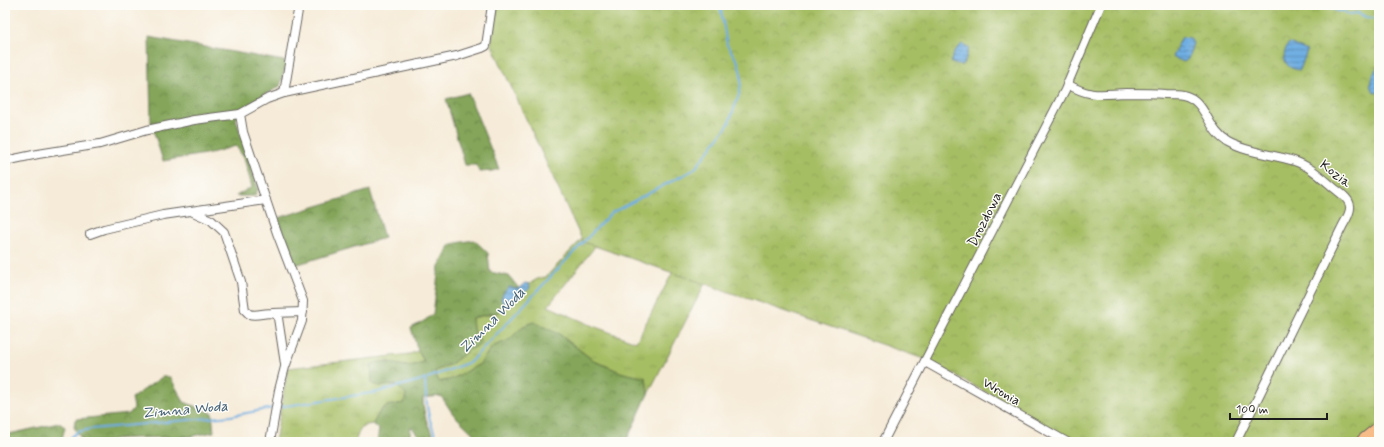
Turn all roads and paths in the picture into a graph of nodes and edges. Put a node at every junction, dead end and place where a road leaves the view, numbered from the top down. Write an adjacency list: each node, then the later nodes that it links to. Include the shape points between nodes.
1 (299, 5): 5 (street)
2 (492, 5): 5 (street, via 486,46 482,48 457,56)
3 (1101, 5): 4 (street, Drozdowa)
4 (1067, 84): 13 (street, Drozdowa); 19 (street, Kozia, via 1100,95 1125,93 1184,95 1193,98 1218,136 1249,151 1295,161 1315,172 1348,200 1350,208 1343,225)
5 (284, 93): 6 (street)
6 (240, 114): 7 (street, via 194,120 100,144); 8 (street, via 243,132)
7 (5, 161)
8 (266, 200): 9 (street); 11 (street, via 303,302)
9 (193, 212): 10 (street, via 163,215); 12 (street, via 211,220 224,232 241,282 245,310 249,314)
10 (90, 234)
11 (303, 312): 12 (street); 14 (street)
12 (273, 313): 14 (street, via 278,318)
13 (925, 362): 17 (street, Drozdowa); 18 (street, Wronia)
14 (285, 368): 16 (street)
15 (1379, 429): 20 (highway)
16 (270, 442)
17 (883, 442)
18 (1067, 442)
19 (1236, 442)
20 (1363, 442)

